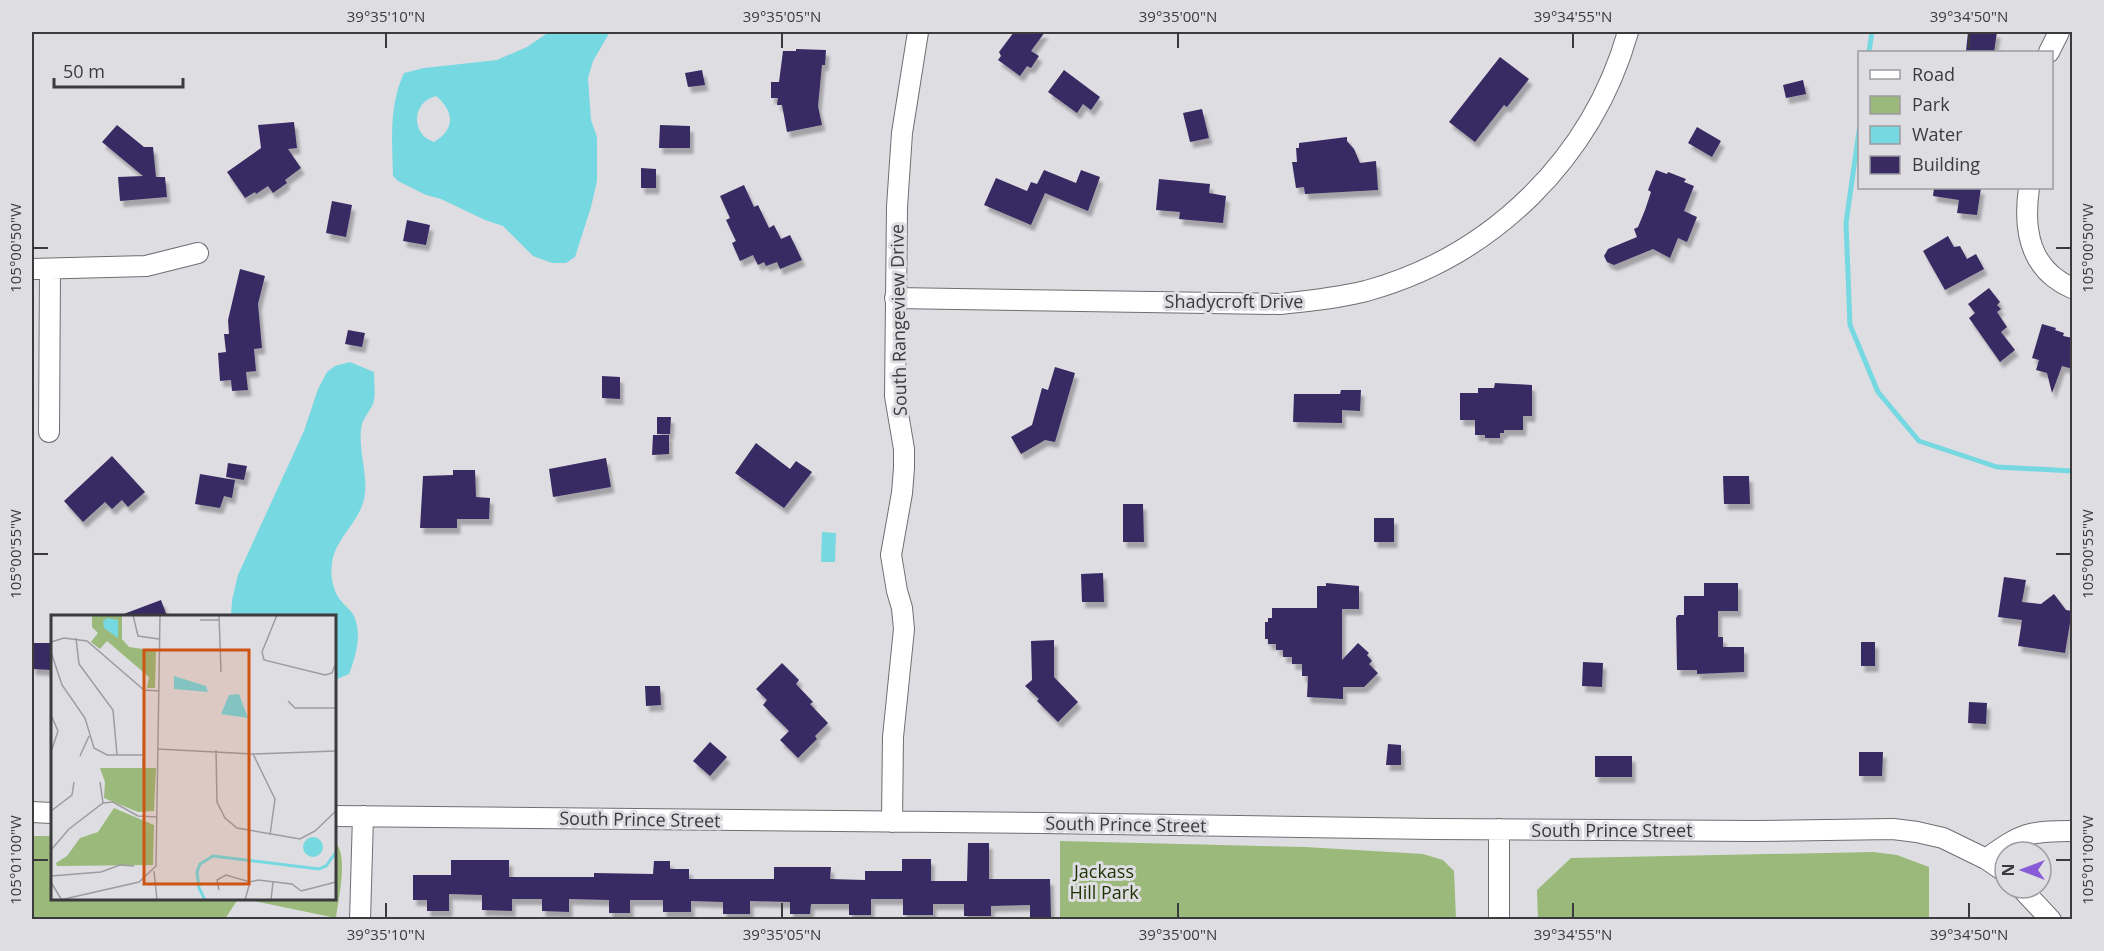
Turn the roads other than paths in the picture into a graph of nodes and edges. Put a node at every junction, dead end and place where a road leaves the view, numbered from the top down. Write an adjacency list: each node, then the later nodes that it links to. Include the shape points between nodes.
1 (918, 32): 9 (street, South Rangeview Drive, via 902,133)
2 (1628, 32): 9 (street, Shadycroft Drive, via 1595,114 1559,166 1506,219 1454,254 1403,279 1366,291 1280,304)
3 (2059, 32): 4 (street)
4 (2050, 51)
5 (2029, 189): 8 (street, via 2026,225 2030,242 2045,268)
6 (198, 253): 7 (street, via 146,266)
7 (41, 269): 10 (street)
8 (2073, 288)
9 (895, 298): 15 (street, South Rangeview Drive, via 895,396 904,468 891,555 904,629 893,737)
10 (49, 432)
11 (32, 812): 12 (street)
12 (51, 813)
13 (336, 816): 14 (street, South Prince Street)
14 (363, 816): 15 (street, South Prince Street); 21 (street)
15 (892, 822): 16 (street, South Prince Street)
16 (1499, 829): 18 (street, South Prince Street, via 1893,829 1942,838); 22 (street)
17 (2073, 831): 18 (street, via 2024,835)
18 (1986, 859): 19 (street, South Prince Street)
19 (1993, 864)
20 (2032, 900): 23 (street)
21 (360, 920)
22 (1499, 920)
23 (2051, 920)

